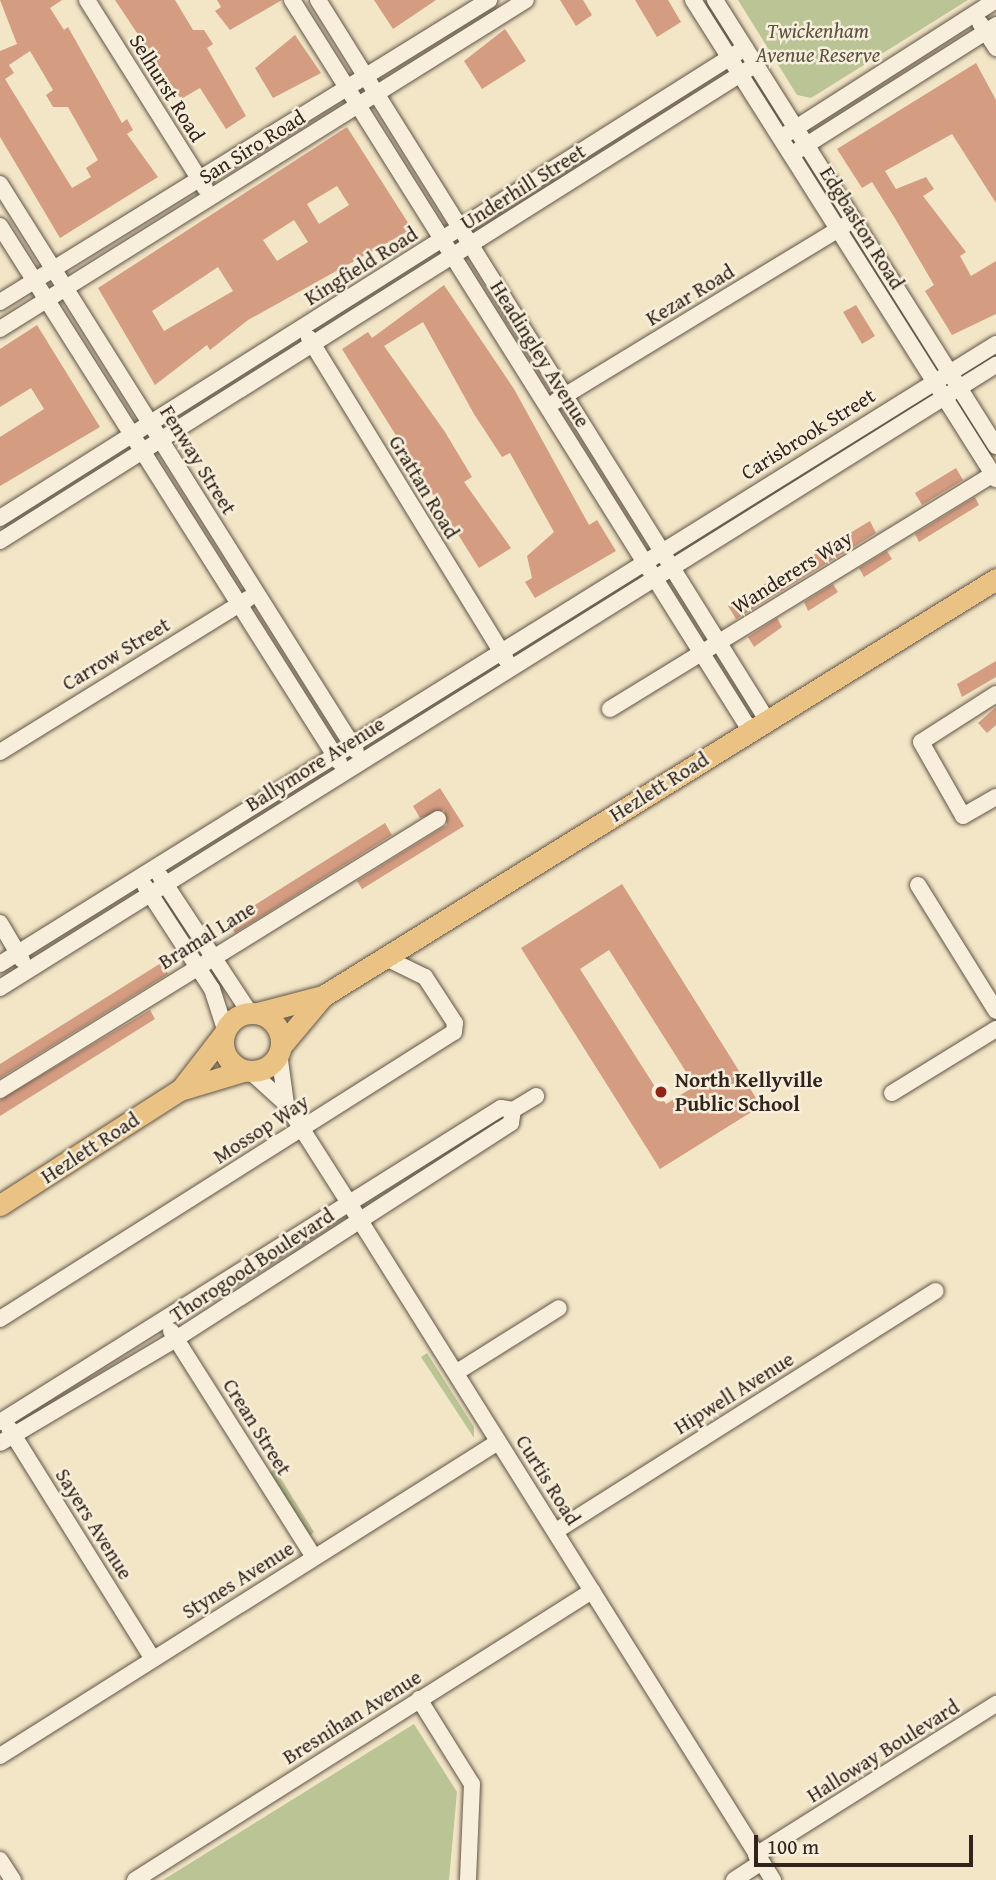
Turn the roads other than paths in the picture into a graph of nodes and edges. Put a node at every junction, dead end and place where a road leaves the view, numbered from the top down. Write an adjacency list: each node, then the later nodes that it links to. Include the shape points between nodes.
1 (87, 0): 24 (street, Selhurst Road)
2 (292, 0): 17 (street, Headingley Avenue)
3 (318, 0): 16 (street, Headingley Avenue)
4 (489, 0): 16 (street, San Siro Road)
5 (693, 0): 13 (street, Edgbaston Road)
6 (715, 0): 11 (street, Edgbaston Road)
7 (996, 0): 9 (street)
8 (515, 3): 18 (street, San Siro Road)
9 (975, 14): 10 (street); 20 (street)
10 (991, 28): 12 (street); 22 (street)
11 (745, 48): 13 (street, Kingfield Road); 14 (street, Edgbaston Road)
12 (996, 48)
13 (730, 58): 15 (street, Edgbaston Road); 29 (street, Kingfield Road)
14 (755, 65): 15 (street, Underhill Street); 20 (street, Edgbaston Road)
15 (740, 74): 21 (street, Edgbaston Road); 32 (street, Underhill Street)
16 (366, 76): 17 (street, San Siro Road); 18 (street, Headingley Avenue)
17 (347, 87): 19 (street, Headingley Avenue); 24 (street, San Siro Road)
18 (376, 94): 19 (street, San Siro Road); 29 (street, Headingley Avenue)
19 (359, 105): 26 (street, San Siro Road); 31 (street, Headingley Avenue)
20 (795, 128): 21 (street); 22 (street, Edgbaston Road)
21 (780, 138): 23 (street, Edgbaston Road)
22 (806, 145): 23 (street); 27 (street, Edgbaston Road)
23 (791, 155): 30 (street, Edgbaston Road)
24 (199, 179): 26 (street, Selhurst Road); 34 (street, San Siro Road)
25 (0, 184): 34 (street, Fenway Street)
26 (211, 197): 36 (street, San Siro Road)
27 (853, 220): 30 (street, Kezar Road); 44 (street, Edgbaston Road)
28 (0, 226): 35 (street, Fenway Street)
29 (460, 228): 31 (street, Kingfield Road); 32 (street, Headingley Avenue)
30 (838, 229): 45 (street, Edgbaston Road); 47 (street, Kezar Road)
31 (443, 239): 33 (street, Headingley Avenue); 39 (street, Kingfield Road)
32 (471, 244): 33 (street, Underhill Street); 47 (street, Headingley Avenue)
33 (453, 256): 42 (street, Underhill Street); 49 (street, Headingley Avenue)
34 (52, 269): 35 (street, San Siro Road); 36 (street, Fenway Street)
35 (34, 280): 37 (street, Fenway Street); 38 (street, San Siro Road)
36 (65, 289): 37 (street, San Siro Road); 50 (street, Fenway Street)
37 (46, 300): 40 (street, San Siro Road); 51 (street, Fenway Street)
38 (0, 302)
39 (303, 327): 42 (street, Grattan Road); 50 (street, Kingfield Road)
40 (0, 329)
41 (996, 344): 44 (street, Carisbrook Street)
42 (314, 346): 52 (street); 66 (street, Grattan Road)
43 (996, 365): 46 (street, Carisbrook Street)
44 (950, 373): 45 (street, Carisbrook Street); 46 (street, Edgbaston Road)
45 (933, 380): 48 (street, Edgbaston Road); 58 (street, Carisbrook Street)
46 (959, 387): 48 (street, Carisbrook Street); 53 (street, Edgbaston Road)
47 (565, 396): 49 (street, Kezar Road); 58 (street, Headingley Avenue)
48 (944, 397): 55 (street, Edgbaston Road); 60 (street, Carisbrook Street)
49 (548, 406): 59 (street, Headingley Avenue)
50 (151, 424): 51 (street, Kingfield Road); 52 (street, Fenway Street)
51 (134, 434): 54 (street, Fenway Street); 56 (street, Kingfield Road)
52 (162, 441): 54 (street); 63 (street, Fenway Street)
53 (996, 446)
54 (144, 452): 57 (street); 64 (street, Fenway Street)
55 (995, 475): 65 (street, Wanderers Way)
56 (0, 518)
57 (0, 541)
58 (662, 551): 59 (street, Carisbrook Street); 60 (street, Headingley Avenue)
59 (645, 562): 61 (street, Headingley Avenue); 66 (street, Ballymore Avenue)
60 (672, 567): 61 (street, Carisbrook Street); 65 (street, Headingley Avenue)
61 (655, 578): 67 (street, Headingley Avenue); 68 (street, Ballymore Avenue)
62 (996, 579): 71 (main road, Hezlett Road)
63 (256, 594): 64 (street, Carrow Street); 72 (street, Fenway Street)
64 (241, 603): 73 (street, Carrow Street); 74 (street, Fenway Street)
65 (716, 643): 67 (street, Wanderers Way); 71 (street, Headingley Avenue)
66 (501, 651): 68 (street, Grattan Road); 72 (street, Ballymore Avenue)
67 (701, 652): 70 (street, Wanderers Way); 71 (street, Headingley Avenue)
68 (511, 667): 75 (street, Ballymore Avenue)
69 (996, 694): 77 (street, via 921,742 963,816)
70 (610, 709)
71 (759, 725): 86 (main road, Hezlett Road)
72 (352, 744): 74 (street, Ballymore Avenue); 75 (street, Fenway Street)
73 (0, 752)
74 (335, 755): 76 (street, Fenway Street); 79 (street, Ballymore Avenue)
75 (361, 760): 76 (street, Ballymore Avenue)
76 (344, 771): 81 (street, Ballymore Avenue)
77 (996, 797)
78 (438, 819): 88 (street, Bramal Lane)
79 (155, 868): 80 (street, Ballymore Avenue); 81 (street)
80 (139, 878): 83 (street); 85 (street, Ballymore Avenue)
81 (165, 883): 83 (street, Ballymore Avenue); 88 (street)
82 (918, 885): 92 (street)
83 (150, 893): 88 (street); 89 (street, Ballymore Avenue)
84 (0, 923): 85 (street)
85 (19, 953): 87 (street, Ballymore Avenue); 89 (street)
86 (386, 958): 91 (main road, Hezlett Road); 104 (street, Mossop Way, via 418,970 453,1018 454,1032)
87 (1, 961): 90 (street)
88 (205, 961): 93 (street); 95 (street); 98 (street, Bramal Lane)
89 (29, 971): 90 (street, Ballymore Avenue)
90 (7, 984)
91 (323, 996): 93 (main road, Hezlett Road); 96 (main road, Hezlett Road)
92 (996, 1011)
93 (254, 1013): 95 (main road); 96 (main road, via 275,1024)
94 (996, 1030): 100 (street)
95 (224, 1032): 97 (main road, via 225,1054); 99 (main road, Hezlett Road)
96 (280, 1049): 97 (main road, via 271,1065); 102 (street, Curtis Road)
97 (247, 1071): 99 (main road, Hezlett Road); 102 (street, Curtis Road)
98 (0, 1090)
99 (180, 1090): 106 (main road, Hezlett Road)
100 (892, 1093)
101 (537, 1096): 103 (street, Thorogood Boulevard)
102 (286, 1104): 104 (street, Curtis Road)
103 (513, 1110): 105 (street, Thorogood Boulevard, via 502,1108); 107 (street, Thorogood Boulevard, via 511,1123)
104 (302, 1130): 105 (street, Curtis Road); 110 (street, Mossop Way)
105 (349, 1203): 107 (street, Curtis Road); 111 (street, Thorogood Boulevard)
106 (0, 1205)
107 (360, 1220): 112 (street, Thorogood Boulevard); 113 (street, Curtis Road)
108 (935, 1291): 117 (street, Hipwell Avenue)
109 (559, 1308): 113 (street)
110 (0, 1319)
111 (164, 1320): 112 (street, Crean Street); 114 (street, Thorogood Boulevard)
112 (176, 1339): 115 (street, Thorogood Boulevard); 118 (street, Crean Street)
113 (457, 1372): 116 (street, Curtis Road)
114 (1, 1418): 115 (street, Sayers Avenue)
115 (7, 1439): 120 (street, Sayers Avenue)
116 (498, 1442): 117 (street, Curtis Road); 118 (street, Stynes Avenue)
117 (556, 1531): 119 (street, Curtis Road)
118 (314, 1557): 120 (street, Stynes Avenue)
119 (592, 1591): 121 (street, Bresnihan Avenue); 124 (street, Curtis Road)
120 (152, 1658): 123 (street, Stynes Avenue)
121 (419, 1699): 127 (street, Bresnihan Avenue); 128 (street, via 472,1784)
122 (996, 1704): 124 (street, Halloway Boulevard)
123 (0, 1756)
124 (759, 1859): 129 (street, Halloway Boulevard); 130 (street, Curtis Road)
125 (0, 1860): 126 (street)
126 (13, 1880)
127 (135, 1880)
128 (468, 1880)
129 (733, 1880)
130 (773, 1880)

